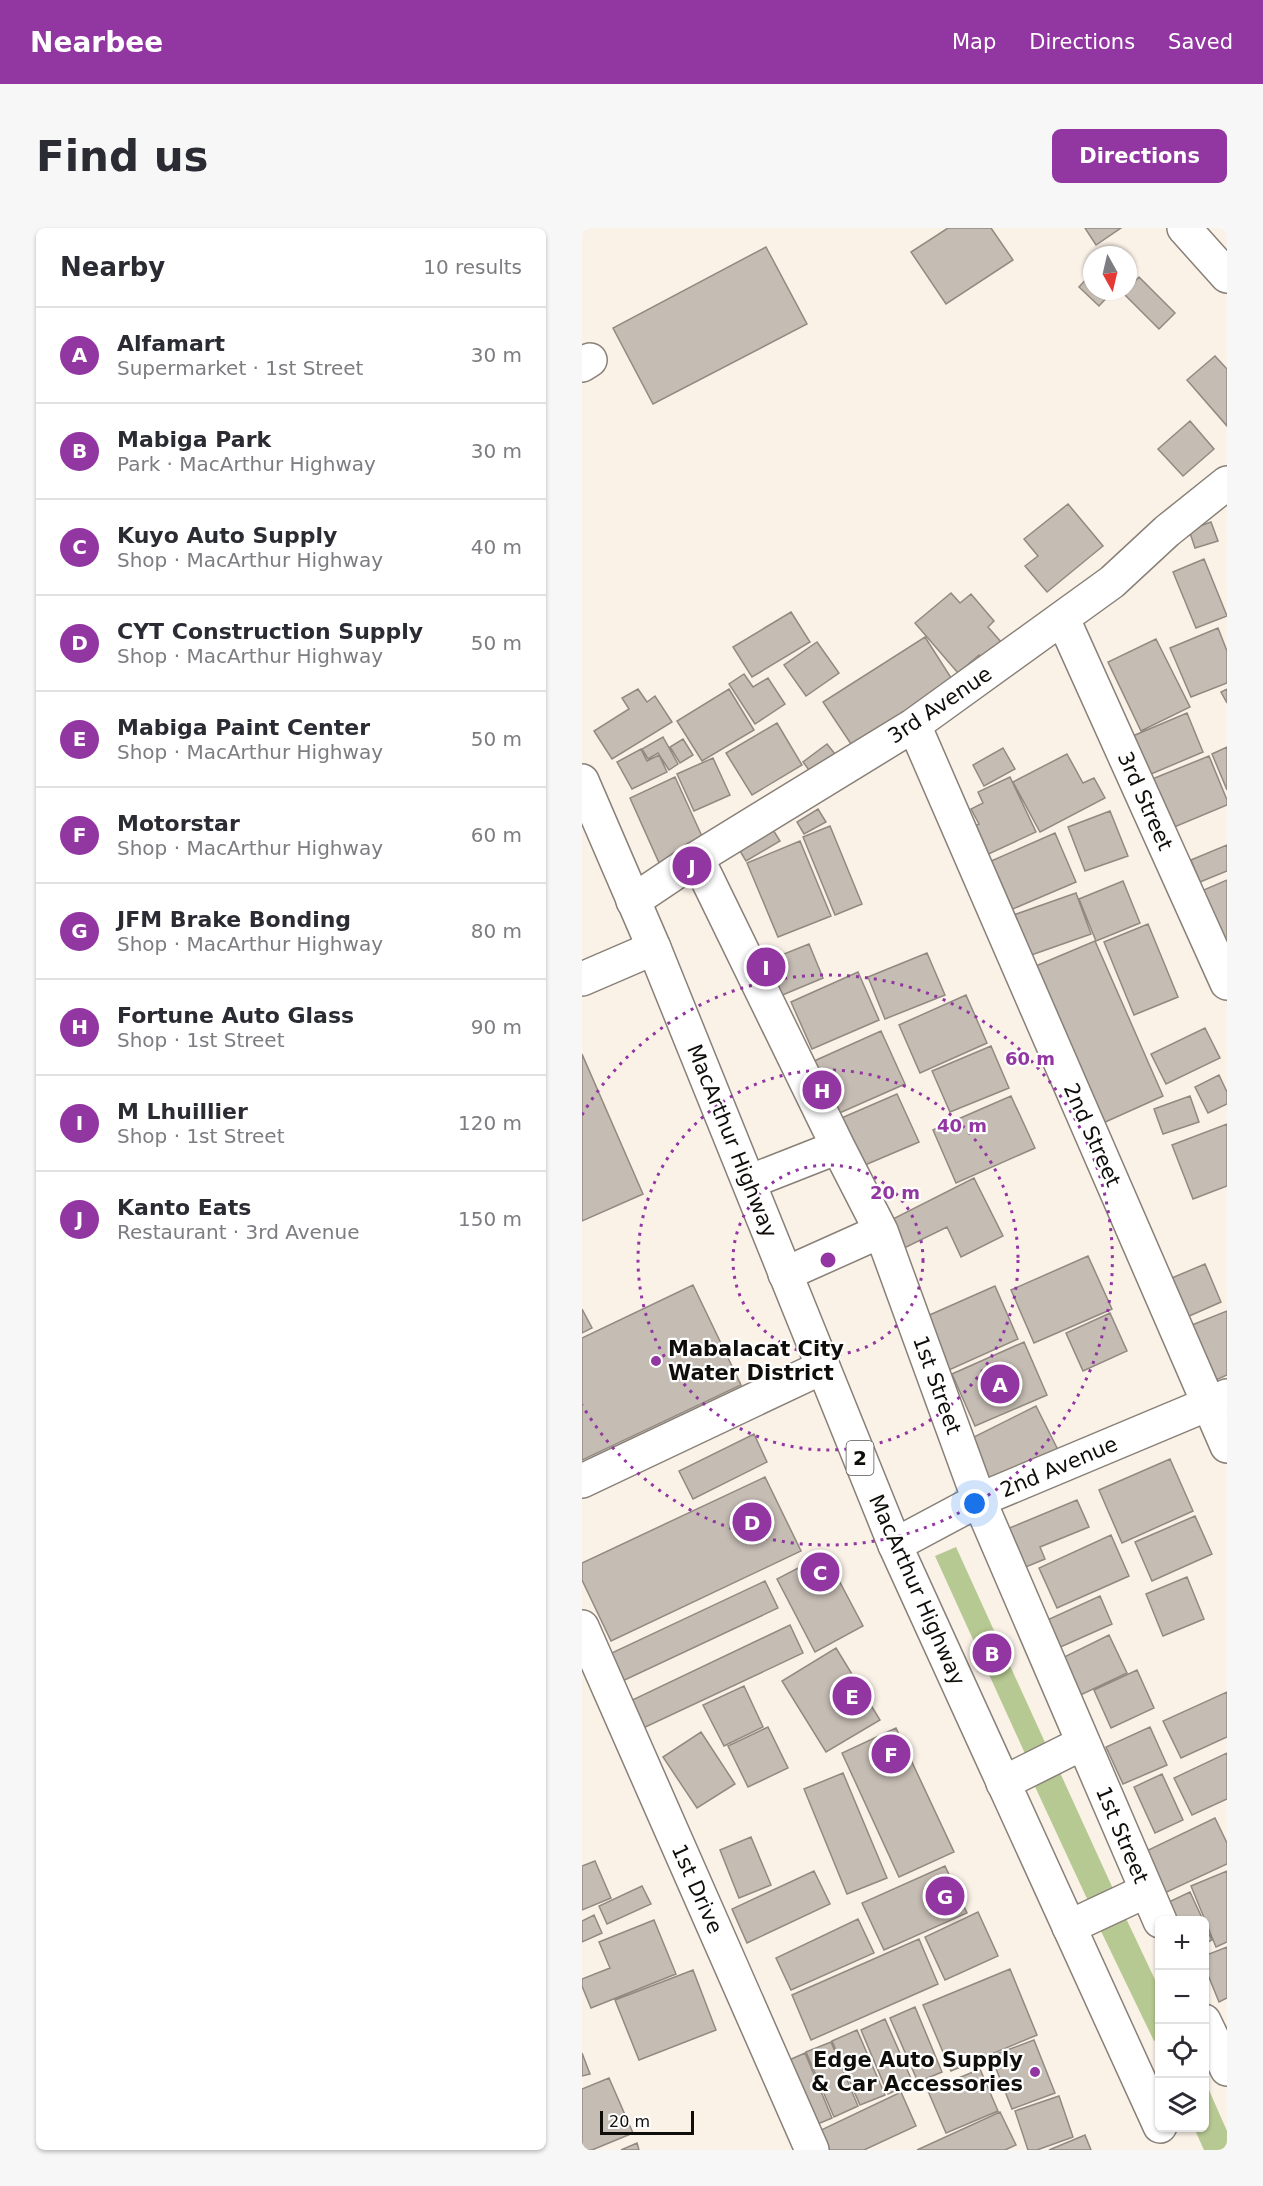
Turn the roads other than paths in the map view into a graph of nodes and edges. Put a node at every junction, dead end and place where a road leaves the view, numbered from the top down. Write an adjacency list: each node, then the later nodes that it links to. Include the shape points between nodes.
1 (1185, 228): 2 (main road)
2 (1220, 258)
3 (1224, 491): 4 (main road, 3rd Avenue, via 1167,531 1112,582)
4 (1063, 619): 5 (main road, 3rd Avenue); 11 (main road, 3rd Street)
5 (914, 725): 7 (main road, 3rd Avenue); 17 (main road, 2nd Street)
6 (582, 781): 8 (main road, MacArthur Highway / 2)
7 (698, 858): 8 (main road, 3rd Avenue); 12 (main road, 1st Street)
8 (633, 901): 9 (main road, MacArthur Highway / 2)
9 (654, 948): 10 (main road); 13 (main road, MacArthur Highway / 2)
10 (582, 979)
11 (1227, 983)
12 (838, 1147): 13 (main road); 14 (main road, 1st Street)
13 (749, 1182): 15 (main road, MacArthur Highway / 2)
14 (881, 1231): 15 (main road); 20 (main road, 1st Street)
15 (785, 1274): 16 (main road, MacArthur Highway / 2)
16 (823, 1367): 19 (main road); 21 (main road, MacArthur Highway / 2)
17 (1218, 1400): 18 (main road, 2nd Street); 20 (main road, 2nd Avenue)
18 (1227, 1446)
19 (582, 1481)
20 (979, 1500): 21 (main road, 2nd Avenue); 23 (main road, 1st Street)
21 (895, 1545): 24 (main road, MacArthur Highway / 2)
22 (582, 1627): 32 (main road, 1st Drive)
23 (1083, 1743): 24 (main road); 25 (main road, 1st Street)
24 (1003, 1783): 27 (main road, MacArthur Highway / 2)
25 (1146, 1891): 26 (main road, 1st Street); 27 (main road)
26 (1158, 1916)
27 (1069, 1928): 30 (main road, MacArthur Highway / 2)
28 (1206, 2024): 29 (main road)
29 (1227, 2069)
30 (1155, 2116)
31 (1162, 2132): 33 (main road, MacArthur Highway / 2)
32 (812, 2150)
33 (1170, 2150)

